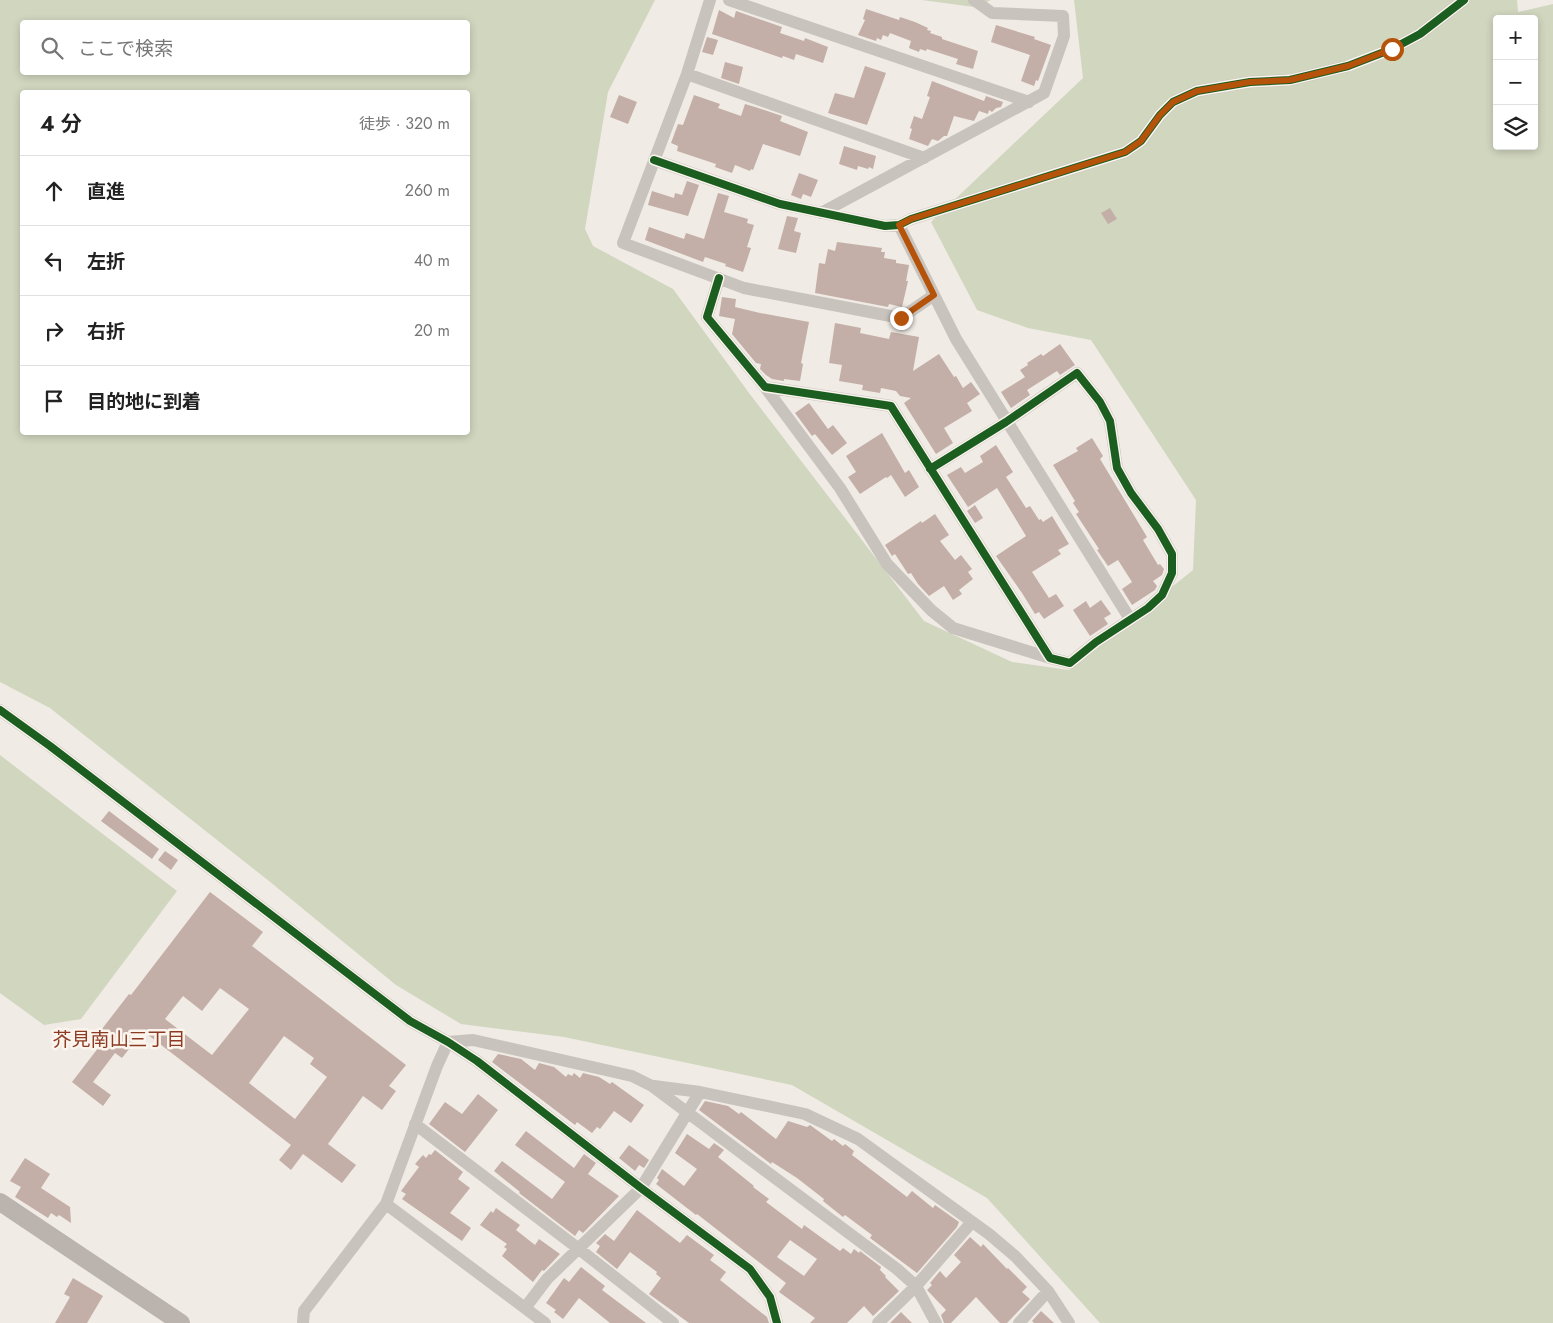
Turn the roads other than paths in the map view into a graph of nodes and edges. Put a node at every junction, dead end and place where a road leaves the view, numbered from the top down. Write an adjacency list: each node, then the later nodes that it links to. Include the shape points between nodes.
1 (710, 0): 5 (street)
2 (729, 0): 6 (street)
3 (974, 0): 6 (street, via 992,13 1063,16 1064,36 1044,93)
4 (1464, 0): 10 (street, via 1420,34 1392,49 1348,66 1290,80 1250,82 1197,91 1173,102 1141,141 1125,152)
5 (687, 74): 7 (street); 8 (street)
6 (1029, 102): 7 (street)
7 (924, 158): 9 (street)
8 (654, 160): 9 (street, via 780,204); 11 (street, via 623,243)
9 (821, 213): 10 (street, via 885,226)
10 (899, 225): 12 (street)
11 (719, 278): 12 (street, via 744,288 901,318); 13 (street, via 707,317)
12 (934, 295): 14 (street, via 956,339)
13 (765, 387): 15 (street, via 891,406); 17 (street, via 840,488 887,564 931,610 952,628)
14 (1006, 422): 15 (street); 16 (street); 16 (street, via 1077,373 1100,402 1110,421 1117,468 1172,554 1172,573 1162,596)
15 (930, 469): 17 (street)
16 (1130, 619): 17 (street, via 1070,663)
17 (1050, 658)
18 (0, 710): 19 (street, via 410,1021)
19 (448, 1042): 20 (street, via 473,1040 632,1076); 23 (street); 24 (street)
20 (652, 1086): 21 (street); 22 (street)
21 (700, 1092): 22 (street); 27 (street, via 805,1114 831,1125 858,1139)
22 (688, 1112): 24 (street); 29 (street)
23 (415, 1124): 26 (street); 28 (street)
24 (641, 1188): 28 (street); 36 (street, via 750,1269 770,1297)
25 (0, 1202): 32 (street)
26 (386, 1204): 31 (street); 33 (street, via 304,1311)
27 (971, 1223): 29 (street); 30 (street, via 1016,1257)
28 (579, 1248): 31 (street, via 547,1279); 35 (street)
29 (916, 1286): 37 (street); 38 (street)
30 (1048, 1291): 39 (street); 40 (street)
31 (525, 1308): 34 (street)
32 (181, 1323)
33 (303, 1323)
34 (545, 1323)
35 (673, 1323)
36 (777, 1323)
37 (878, 1323)
38 (936, 1323)
39 (1019, 1323)
40 (1069, 1323)

